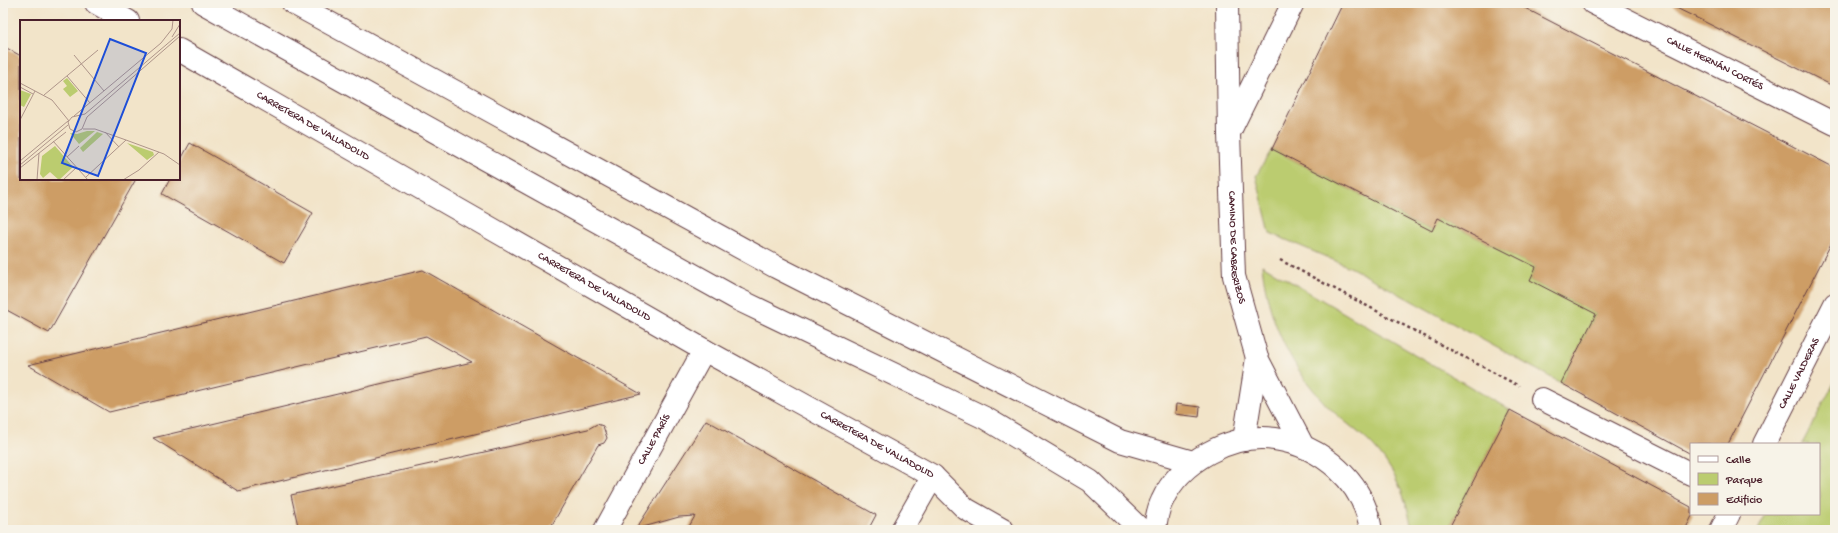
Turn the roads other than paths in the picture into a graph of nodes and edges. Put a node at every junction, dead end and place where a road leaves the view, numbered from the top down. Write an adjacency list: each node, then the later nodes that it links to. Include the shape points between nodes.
1 (96, 3): 7 (main road)
2 (203, 3): 26 (main road, via 737,299 984,418 1090,481)
3 (293, 3): 19 (main road, via 776,267 1120,441)
4 (1227, 3): 10 (main road, CAMINO DE CABRERIZOS)
5 (1294, 3): 10 (main road, CAMINO DE CABRERIZOS)
6 (1593, 3): 9 (main road, CALLE HERNÁN CORTÉS)
7 (126, 20)
8 (180, 51): 13 (main road, CARRETERA DE VALLADOLID)
9 (1835, 124)
10 (1229, 134): 14 (main road, CAMINO DE CABRERIZOS, via 1234,276)
11 (1835, 304): 12 (main road, CALLE VALDERAS)
12 (1830, 328): 17 (main road, CALLE VALDERAS)
13 (704, 350): 21 (main road, CARRETERA DE VALLADOLID); 23 (main road, CALLE PARÍS)
14 (1257, 358): 16 (main road, CAMINO DE CABRERIZOS); 18 (main road, CAMINO DE CABRERIZOS)
15 (1542, 399): 20 (main road)
16 (1244, 440): 18 (main road, via 1274,439); 19 (main road, via 1217,448)
17 (1765, 443)
18 (1303, 446): 28 (main road, via 1332,462 1354,485 1369,514)
19 (1193, 462): 27 (main road, via 1167,491 1161,502)
20 (1690, 473)
21 (933, 476): 24 (main road); 25 (main road, CARRETERA DE VALLADOLID, via 966,509)
22 (1728, 515): 29 (main road)
23 (605, 530)
24 (902, 530)
25 (1004, 530)
26 (1141, 530)
27 (1155, 530)
28 (1371, 530)
29 (1721, 530)

